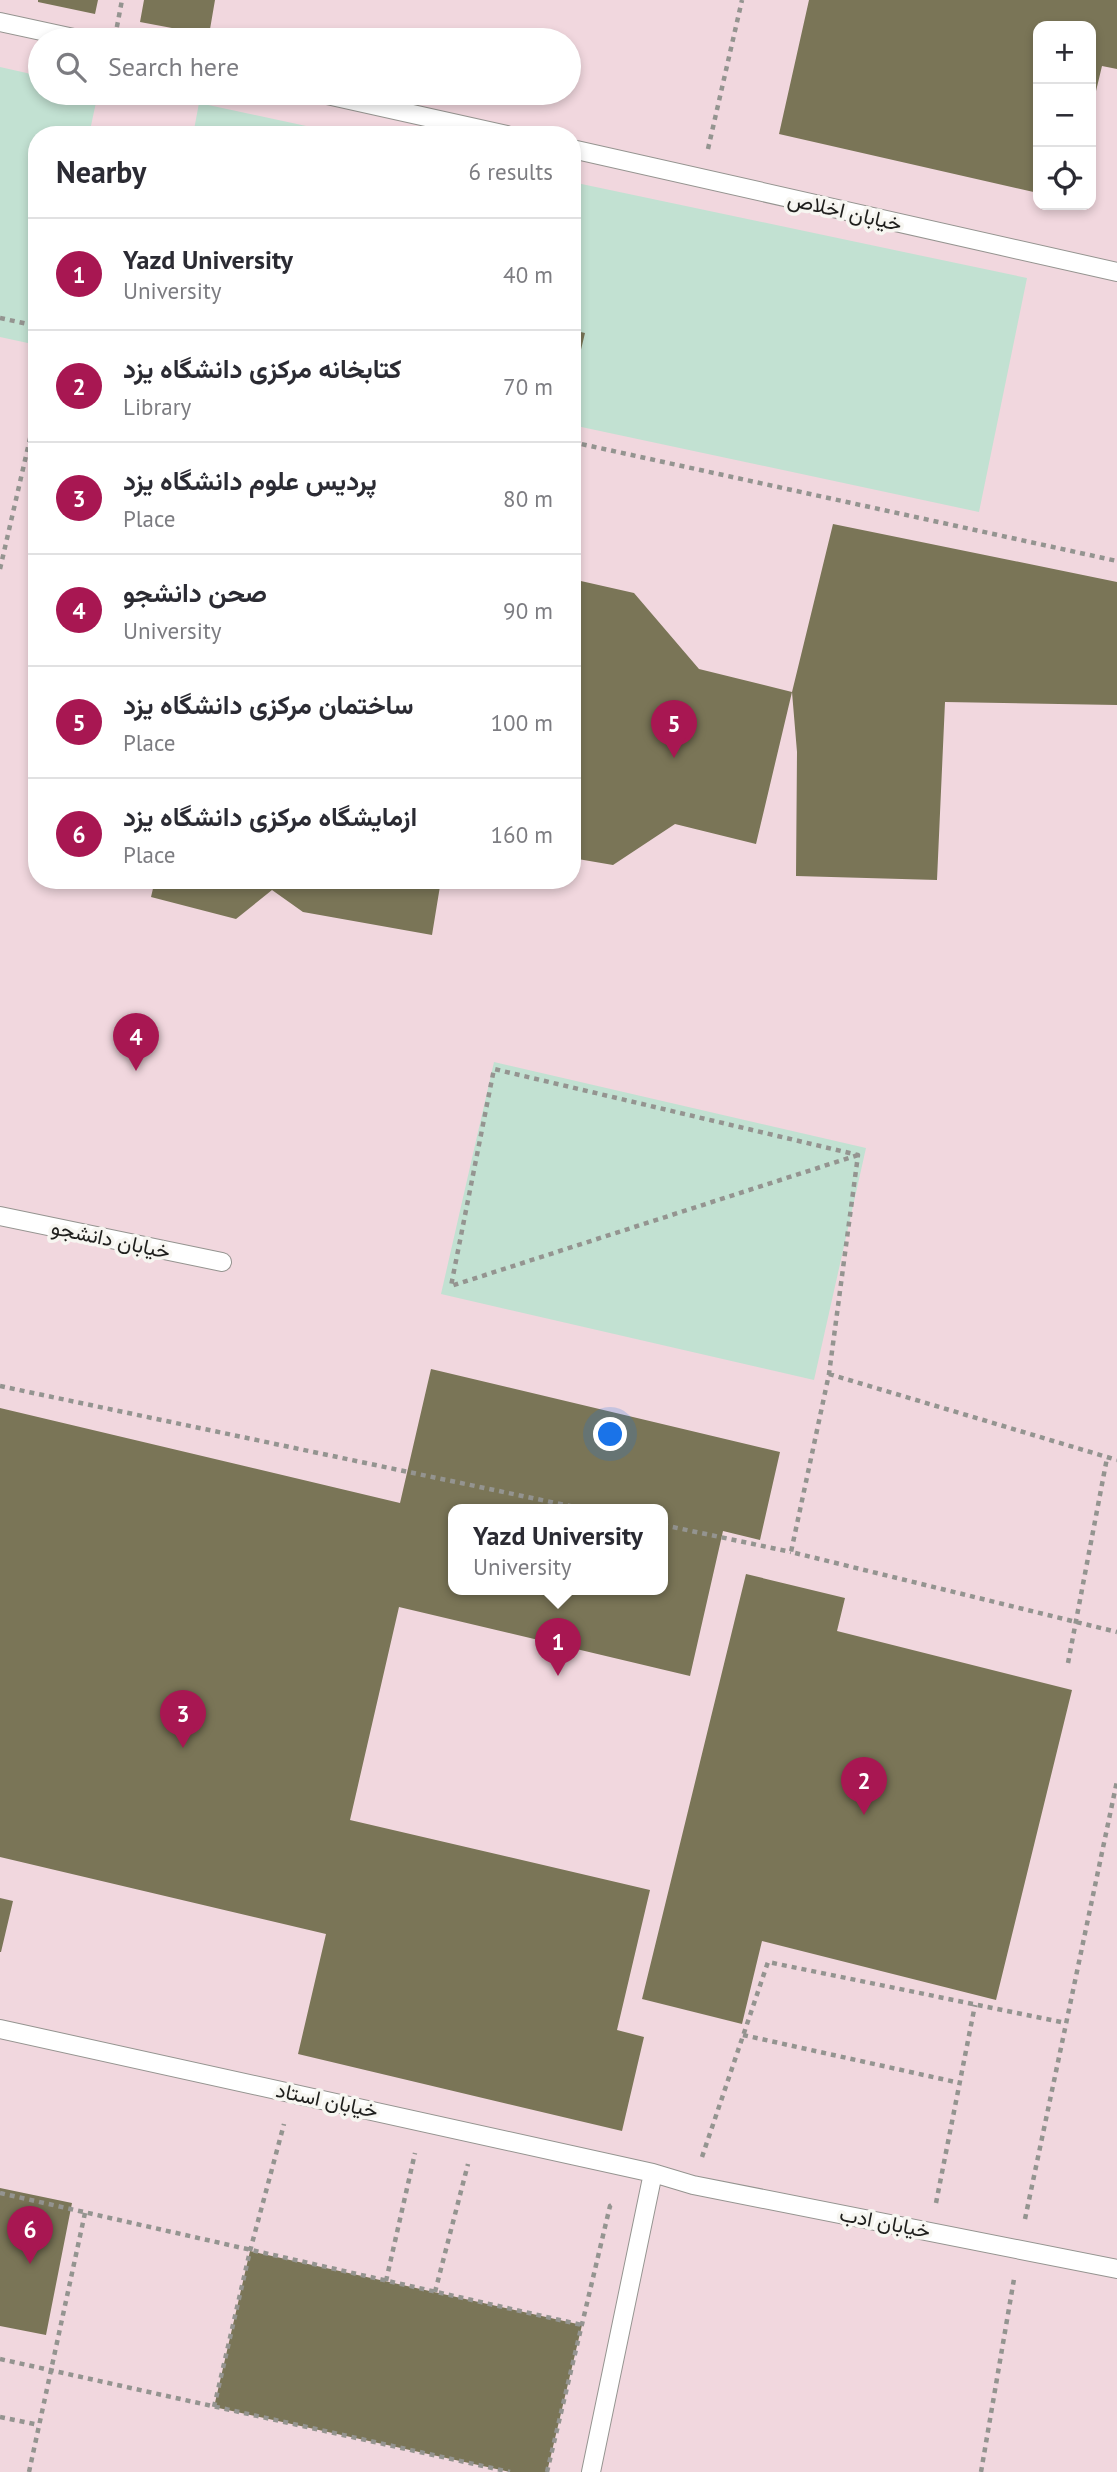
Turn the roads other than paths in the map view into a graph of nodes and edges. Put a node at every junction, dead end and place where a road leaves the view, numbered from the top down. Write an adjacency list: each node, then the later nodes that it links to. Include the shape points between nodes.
1 (0, 22): 2 (lane)
2 (28, 28)
3 (372, 105): 4 (lane)
4 (466, 126)
5 (581, 151): 6 (lane, خیابان اخلاص)
6 (1117, 272)
7 (0, 1216): 8 (lane, خیابان دانشجو)
8 (222, 1262)
9 (0, 2029): 10 (lane, خیابان استاد)
10 (653, 2172): 11 (lane, خیابان ادب, via 693,2185); 12 (lane)
11 (1117, 2269)
12 (591, 2472)

